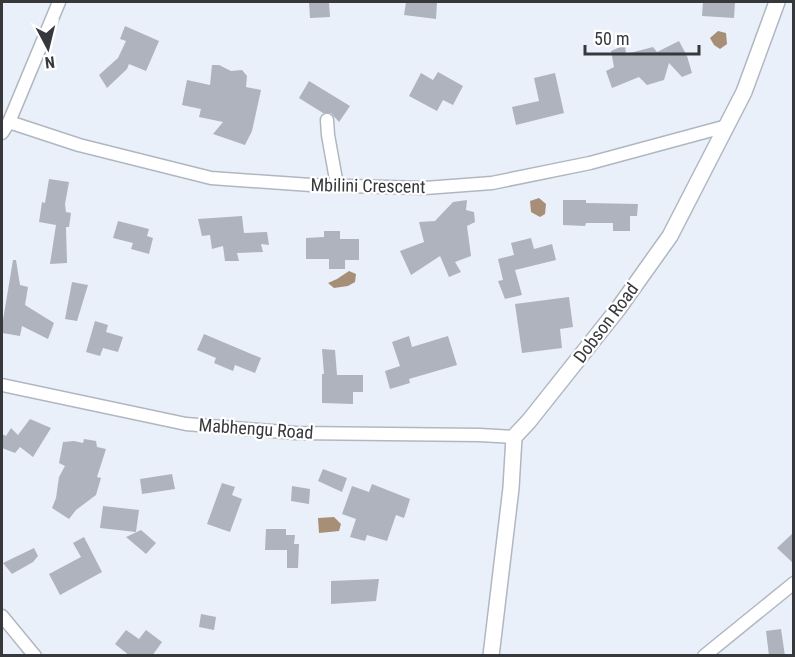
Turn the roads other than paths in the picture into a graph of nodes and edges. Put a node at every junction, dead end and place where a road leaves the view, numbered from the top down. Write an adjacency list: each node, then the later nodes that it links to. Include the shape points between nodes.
1 (59, 2): 4 (street)
2 (777, 2): 5 (street, Dobson Road, via 744,92)
3 (327, 120): 7 (street)
4 (9, 122): 6 (street); 7 (street, Mbilini Crescent, via 79,145 211,178)
5 (727, 126): 7 (street, Mbilini Crescent, via 590,163 492,183 425,188); 9 (street, Dobson Road, via 670,236 618,309)
6 (2, 133)
7 (337, 185)
8 (2, 385): 9 (street, Mabhengu Road, via 186,424 296,433)
9 (514, 437): 13 (street)
10 (794, 584): 14 (street)
11 (2, 616): 12 (street)
12 (35, 656)
13 (492, 656)
14 (704, 656)

